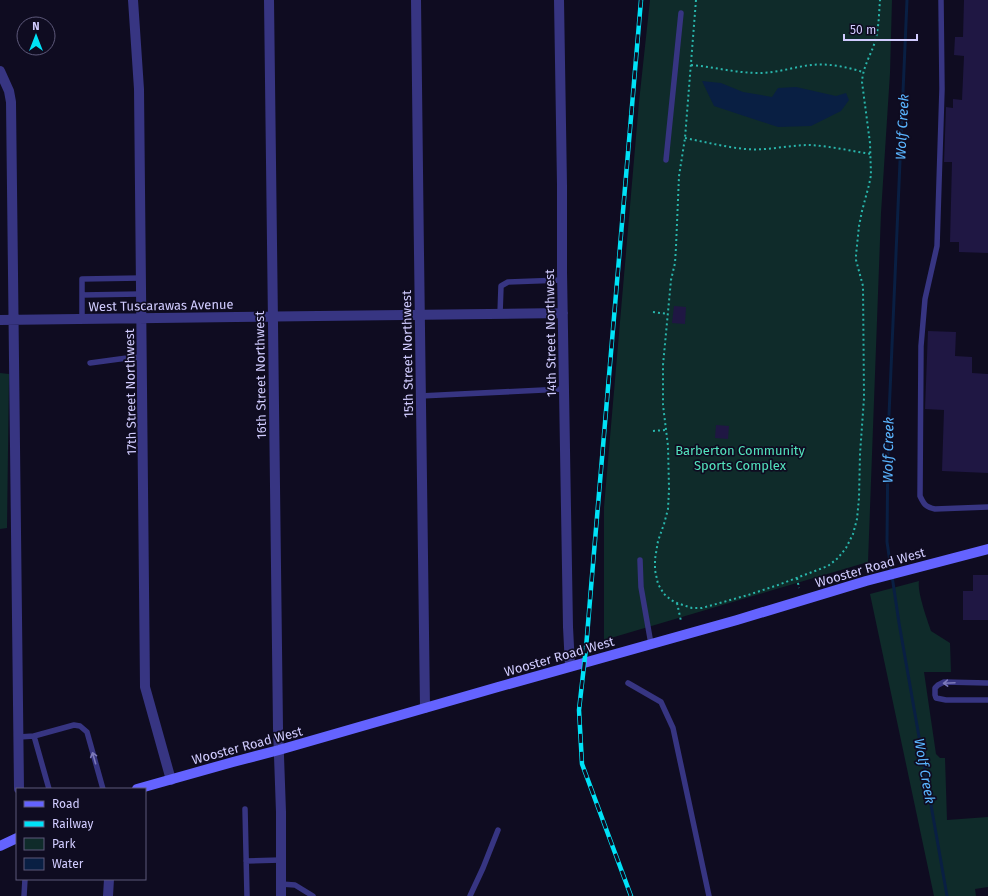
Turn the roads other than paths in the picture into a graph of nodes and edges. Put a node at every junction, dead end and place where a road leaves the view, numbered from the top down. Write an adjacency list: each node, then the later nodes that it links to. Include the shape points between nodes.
1 (133, 0): 9 (street, 17th Street Northwest, via 139,90)
2 (269, 0): 16 (street, 16th Street Northwest)
3 (416, 0): 15 (street, 15th Street Northwest)
4 (559, 0): 10 (street, 14th Street Northwest)
5 (941, 0): 25 (lane, via 942,89 937,246 925,299 921,346 920,496 928,507)
6 (680, 14): 8 (lane)
7 (0, 71): 20 (street, via 12,102)
8 (666, 160)
9 (141, 278): 11 (lane, via 82,278); 12 (street, 17th Street Northwest)
10 (562, 280): 13 (street, 14th Street Northwest); 14 (lane, via 508,282 501,286)
11 (82, 294): 12 (lane); 18 (lane)
12 (142, 294): 17 (street, 17th Street Northwest)
13 (562, 313): 14 (street, West Tuscarawas Avenue); 23 (street, 14th Street Northwest)
14 (500, 314): 15 (street, West Tuscarawas Avenue)
15 (420, 315): 16 (street, West Tuscarawas Avenue); 24 (street, 15th Street Northwest)
16 (272, 316): 17 (street, West Tuscarawas Avenue); 36 (street, 16th Street Northwest)
17 (142, 318): 18 (street, West Tuscarawas Avenue); 21 (street, 17th Street Northwest)
18 (82, 319): 20 (street, West Tuscarawas Avenue)
19 (0, 320): 20 (street, West Tuscarawas Avenue)
20 (14, 320): 35 (street)
21 (142, 358): 22 (lane); 37 (street, 17th Street Northwest, via 145,687)
22 (90, 363)
23 (564, 389): 24 (lane); 29 (street, 14th Street Northwest)
24 (420, 396): 33 (street, 15th Street Northwest)
25 (988, 507)
26 (988, 549): 28 (main road, Wooster Road West, via 866,581)
27 (640, 560): 28 (lane, via 641,587)
28 (651, 644): 29 (main road, Wooster Road West)
29 (570, 666): 33 (main road, Wooster Road West)
30 (628, 683): 57 (lane, via 661,702 673,728)
31 (988, 683): 32 (lane, one-way to 32, via 944,682 935,688 936,698)
32 (988, 700)
33 (425, 708): 36 (main road, Wooster Road West)
34 (34, 736): 35 (lane); 39 (lane); 40 (lane, one-way to 34, via 84,728 74,725)
35 (19, 737): 38 (street)
36 (279, 750): 37 (main road, Wooster Road West); 47 (street, 16th Street Northwest)
37 (171, 780): 41 (main road, Wooster Road West)
38 (20, 788)
39 (49, 788)
40 (103, 788)
41 (141, 788)
42 (245, 809): 46 (lane)
43 (498, 830): 56 (lane)
44 (16, 838): 45 (main road)
45 (0, 846)
46 (246, 860): 47 (lane); 53 (lane)
47 (281, 860): 50 (street, 16th Street Northwest)
48 (25, 880): 51 (lane)
49 (109, 880): 52 (street)
50 (281, 884): 54 (street, 16th Street Northwest); 55 (lane, via 295,885)
51 (24, 896)
52 (108, 896)
53 (247, 896)
54 (281, 896)
55 (313, 896)
56 (470, 896)
57 (709, 896)

